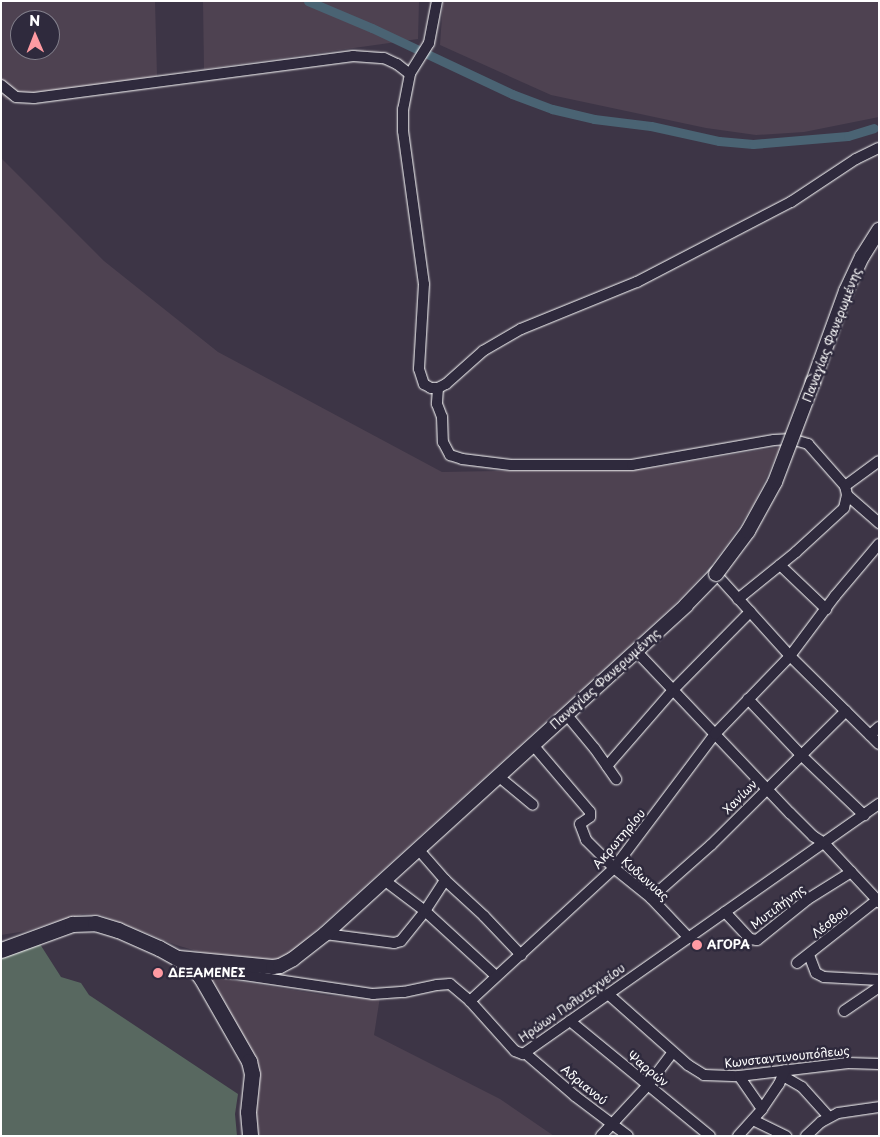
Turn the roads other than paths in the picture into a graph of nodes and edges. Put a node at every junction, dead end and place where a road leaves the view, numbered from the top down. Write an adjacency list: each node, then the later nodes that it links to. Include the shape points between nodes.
1 (437, 1): 2 (street, via 427,48)
2 (410, 74): 3 (street, via 384,58 353,56 34,98 16,97); 6 (street, via 403,124 424,284 419,369 424,384)
3 (1, 85)
4 (879, 148): 6 (street, via 856,159 791,202 637,282 521,329 483,351)
5 (879, 230): 12 (main road, Παναγίας Φανερωμένης, bridge, via 846,291 776,482 748,531)
6 (438, 388): 8 (street, via 443,442 450,455 462,460 511,465 625,465 791,439 808,444)
7 (879, 461): 8 (street)
8 (846, 491): 9 (street); 11 (street, via 844,508)
9 (879, 523)
10 (879, 544): 14 (street, Ακρωτηρίου)
11 (780, 565): 13 (street); 14 (street)
12 (716, 574): 13 (street); 16 (main road, Παναγίας Φανερωμένης)
13 (738, 598): 15 (street)
14 (826, 609): 17 (street, Ακρωτηρίου)
15 (750, 612): 17 (street); 18 (street)
16 (636, 651): 18 (street); 21 (main road, Παναγίας Φανερωμένης)
17 (790, 656): 19 (street, Ακρωτηρίου); 20 (street)
18 (673, 690): 23 (street); 28 (street)
19 (748, 699): 23 (street, Ακρωτηρίου); 27 (street)
20 (846, 711): 24 (street); 27 (street, Χανίων)
21 (566, 714): 26 (main road, Παναγίας Φανερωμένης); 28 (street)
22 (879, 727): 24 (street)
23 (716, 734): 31 (street); 37 (street, Ακρωτηρίου)
24 (870, 735): 25 (street)
25 (879, 744)
26 (533, 745): 29 (main road, Παναγίας Φανερωμένης); 37 (street, Κυδωνυας, via 590,812 590,817 580,824 580,829 586,840)
27 (802, 756): 31 (street, Χανίων); 34 (street)
28 (607, 766): 30 (street)
29 (498, 776): 33 (street); 36 (main road, Παναγίας Φανερωμένης)
30 (616, 779)
31 (767, 788): 35 (street, via 813,836); 41 (street, Χανίων, via 711,845)
32 (879, 804): 34 (street, Ηρώων Πολυτεχνείου)
33 (533, 805)
34 (864, 815): 35 (street, Ηρώων Πολυτεχνείου)
35 (824, 843): 38 (street); 44 (street, Ηρώων Πολυτεχνείου)
36 (418, 849): 39 (main road, Παναγίας Φανερωμένης); 40 (street)
37 (614, 868): 41 (street, Κυδωνυας); 48 (street, Ακρωτηρίου)
38 (851, 872): 42 (street); 44 (street, Μυτιλήνης, via 808,899 758,940 750,939)
39 (384, 880): 43 (street); 45 (main road, Παναγίας Φανερωμένης)
40 (445, 880): 43 (street); 48 (street)
41 (651, 898): 46 (street, Κυδωνυας)
42 (878, 901): 49 (street, Λέσβου)
43 (425, 911): 45 (street, via 406,936 394,944); 53 (street)
44 (725, 912): 46 (street, Ηρώων Πολυτεχνείου)
45 (325, 934): 51 (main road, Παναγίας Φανερωμένης, via 280,966)
46 (689, 938): 56 (street, Ηρώων Πολυτεχνείου)
47 (1, 950): 50 (highway, via 72,924 95,923)
48 (520, 955): 53 (street, Ακρωτηρίου)
49 (808, 955): 52 (street, Λέσβου); 54 (street, via 816,973 824,977)
50 (179, 958): 51 (main road, Παναγίας Φανερωμένης); 71 (highway, via 192,966 202,979 249,1061 252,1074 248,1112)
51 (204, 961): 57 (street, Ηρώων Πολυτεχνείου, via 217,972 373,994 450,984)
52 (797, 963)
53 (496, 976): 57 (street, Ακρωτηρίου)
54 (879, 980)
55 (879, 987): 58 (street)
56 (608, 994): 59 (street, Ηρώων Πολυτεχνείου); 60 (street, Κωνσταντινουπόλεως)
57 (470, 1001): 61 (street, Ηρώων Πολυτεχνείου, via 515,1051)
58 (844, 1011)
59 (570, 1021): 61 (street, Ηρώων Πολυτεχνείου); 65 (street, Ψαρρών)
60 (673, 1052): 64 (street, Κωνσταντινουπόλεως, via 696,1072 710,1076); 65 (street)
61 (525, 1053): 70 (street, Αδριανού, via 575,1096)
62 (879, 1064): 63 (street, Κωνσταντινουπόλεως, via 857,1062)
63 (784, 1073): 64 (street, Κωνσταντινουπόλεως); 67 (street); 68 (street, via 802,1087)
64 (739, 1076): 67 (street)
65 (648, 1085): 70 (street); 74 (street, Ψαρρών)
66 (879, 1107): 68 (street, via 859,1108)
67 (762, 1109): 69 (street)
68 (829, 1117): 77 (street)
69 (753, 1120): 75 (street); 76 (street)
70 (613, 1123): 72 (street); 73 (street, Αδριανού)
71 (250, 1136)
72 (601, 1136)
73 (628, 1136)
74 (710, 1136)
75 (738, 1136)
76 (786, 1136)
77 (806, 1136)

